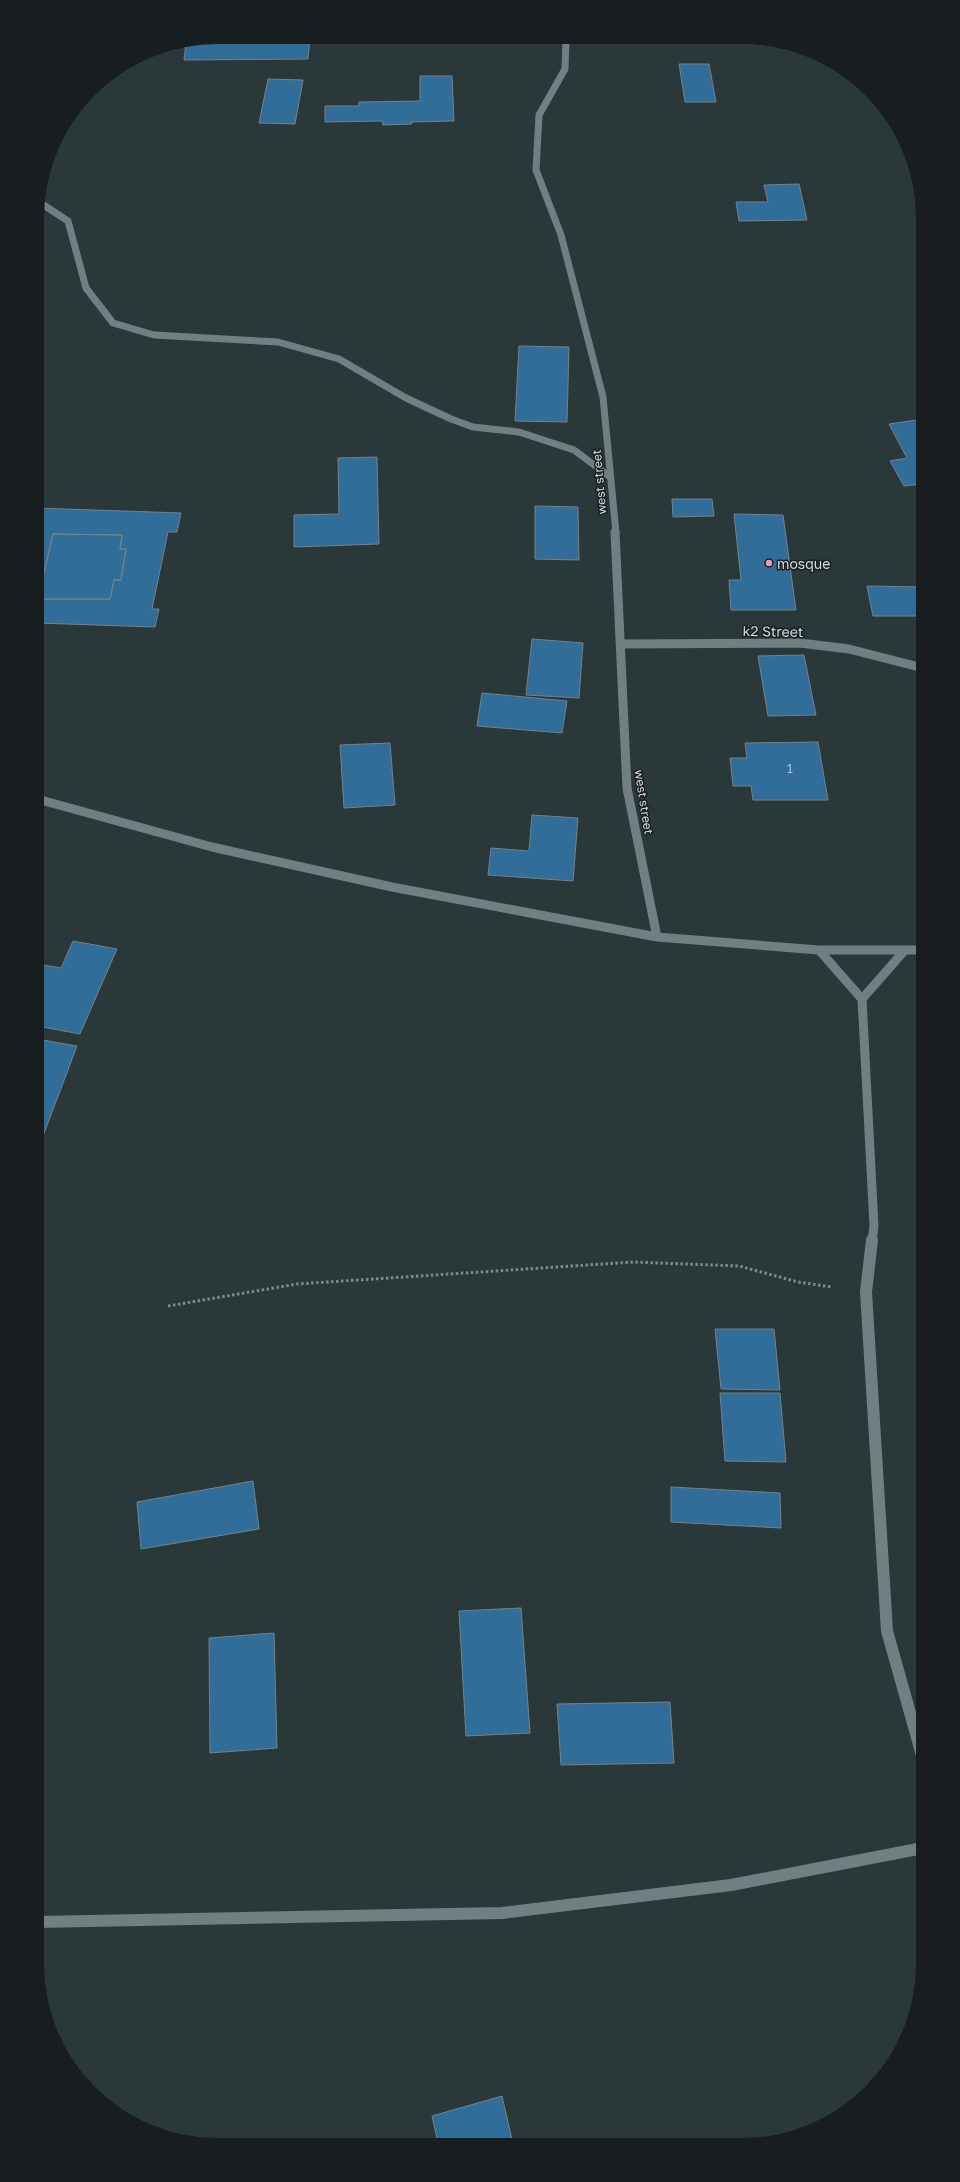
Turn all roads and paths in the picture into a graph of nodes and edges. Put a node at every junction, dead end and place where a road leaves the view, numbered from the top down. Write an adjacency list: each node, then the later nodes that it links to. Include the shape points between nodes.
1 (566, 44): 3 (street, west street, via 565,69 539,115 536,170 560,235 603,397)
2 (44, 205): 3 (street, via 68,221 86,288 112,323 154,335 278,342 339,359 406,398 451,420 473,427 519,432 574,450)
3 (610, 477): 4 (street, west street, via 615,521)
4 (620, 644): 5 (street, k2 Street, via 800,643 849,649); 7 (street, west street, via 627,788)
5 (916, 666)
6 (44, 801): 7 (street, via 212,847 392,887)
7 (657, 937): 8 (street)
8 (819, 950): 9 (street); 11 (street)
9 (904, 950): 10 (street); 11 (street)
10 (916, 950)
11 (862, 999): 12 (street, via 874,1226)
12 (866, 1292): 13 (path, via 798,1282 740,1266 633,1262 298,1284); 14 (street, via 886,1631)
13 (168, 1306)
14 (916, 1735)
15 (916, 1849): 16 (street, via 731,1885 502,1913)
16 (44, 1922)

